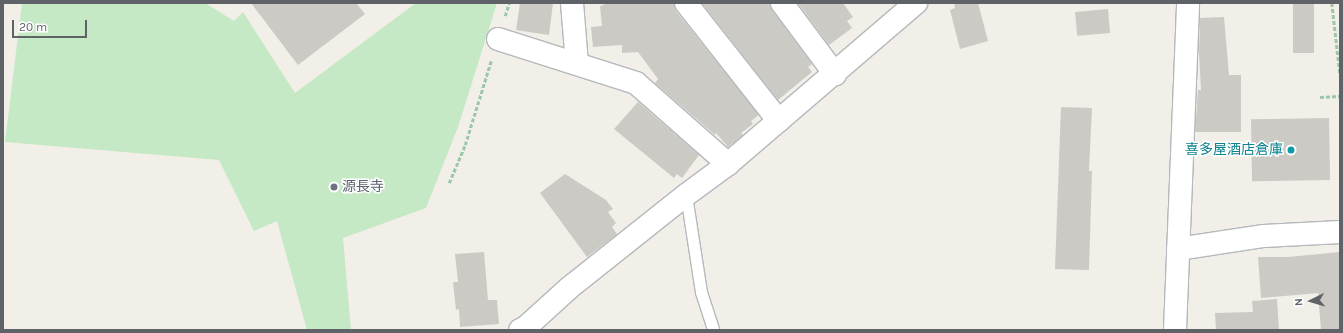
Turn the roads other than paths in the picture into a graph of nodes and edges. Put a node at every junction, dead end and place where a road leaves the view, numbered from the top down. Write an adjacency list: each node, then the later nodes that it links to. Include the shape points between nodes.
1 (572, 3): 7 (street)
2 (686, 3): 9 (street)
3 (782, 3): 8 (street)
4 (916, 3): 8 (street)
5 (1188, 3): 13 (street)
6 (498, 39): 7 (street)
7 (577, 64): 10 (street, via 636,83)
8 (835, 74): 9 (street)
9 (779, 121): 10 (street)
10 (728, 164): 11 (street)
11 (686, 195): 14 (street); 15 (lane, via 701,292)
12 (1340, 232): 13 (street, via 1264,236)
13 (1178, 248): 16 (street)
14 (520, 330)
15 (713, 330)
16 (1175, 330)

